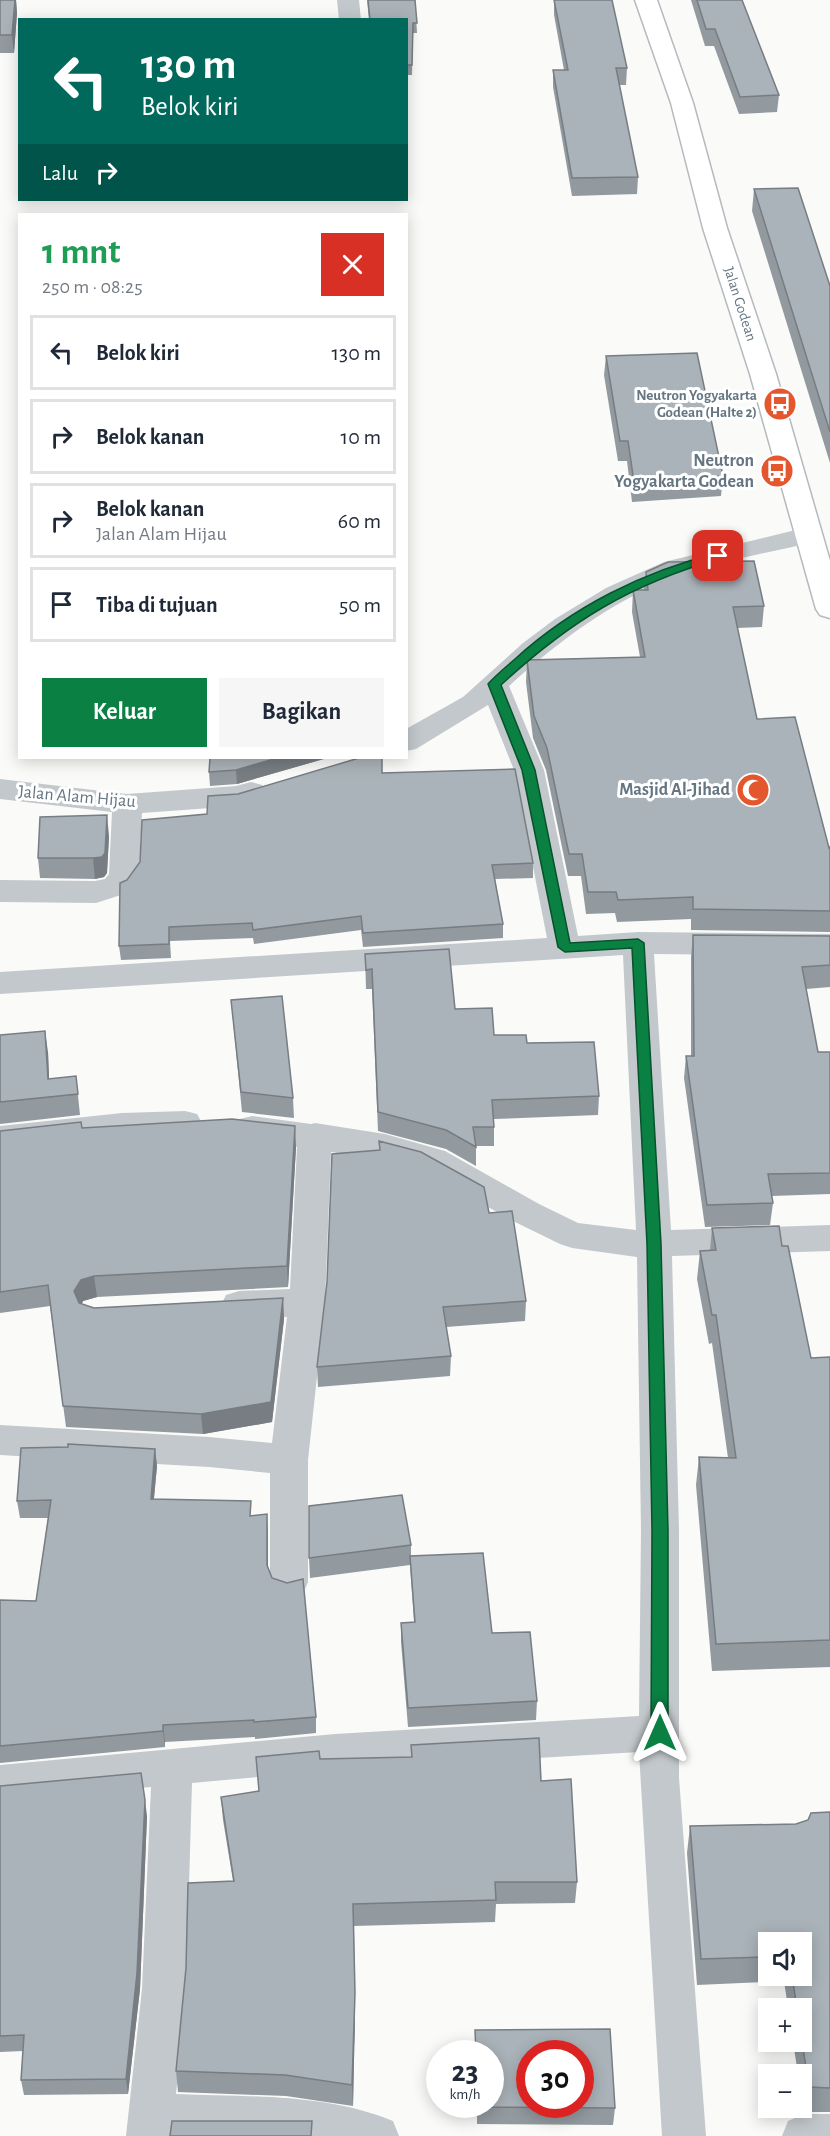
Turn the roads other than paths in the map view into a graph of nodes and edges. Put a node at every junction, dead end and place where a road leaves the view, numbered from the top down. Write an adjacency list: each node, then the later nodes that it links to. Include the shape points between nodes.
1 (348, 0): 3 (street)
2 (646, 0): 4 (main road, Jalan Godean, via 682,103 715,228 763,374)
3 (350, 18)
4 (808, 535): 5 (main road, Jalan Godean); 6 (street, via 674,568 616,594 565,625)
5 (830, 609)
6 (494, 684): 7 (street, via 473,703); 14 (street, via 529,770)
7 (408, 741)
8 (278, 784): 10 (street, Jalan Alam Hijau, via 238,796)
9 (0, 789): 10 (street, Jalan Alam Hijau)
10 (127, 804): 11 (street, via 124,875 116,886 96,892)
11 (0, 891)
12 (638, 943): 13 (street); 14 (street); 19 (street)
13 (830, 945)
14 (565, 947): 15 (street)
15 (0, 983)
16 (315, 1135): 17 (street, via 209,1123 122,1125); 19 (street, via 433,1160 572,1235); 20 (street)
17 (0, 1138)
18 (830, 1238): 19 (street)
19 (654, 1244): 25 (street)
20 (307, 1302): 21 (street); 23 (street)
21 (202, 1307)
22 (0, 1440): 23 (street)
23 (289, 1460): 24 (street)
24 (289, 1582)
25 (660, 1733): 26 (street, via 335,1752); 30 (street, via 663,1837)
26 (172, 1768): 27 (street); 28 (street, via 164,1989)
27 (0, 1783)
28 (150, 2125): 29 (street, via 316,2122)
29 (377, 2136)
30 (684, 2136)
31 (804, 2136): 32 (street)
32 (830, 2136)

